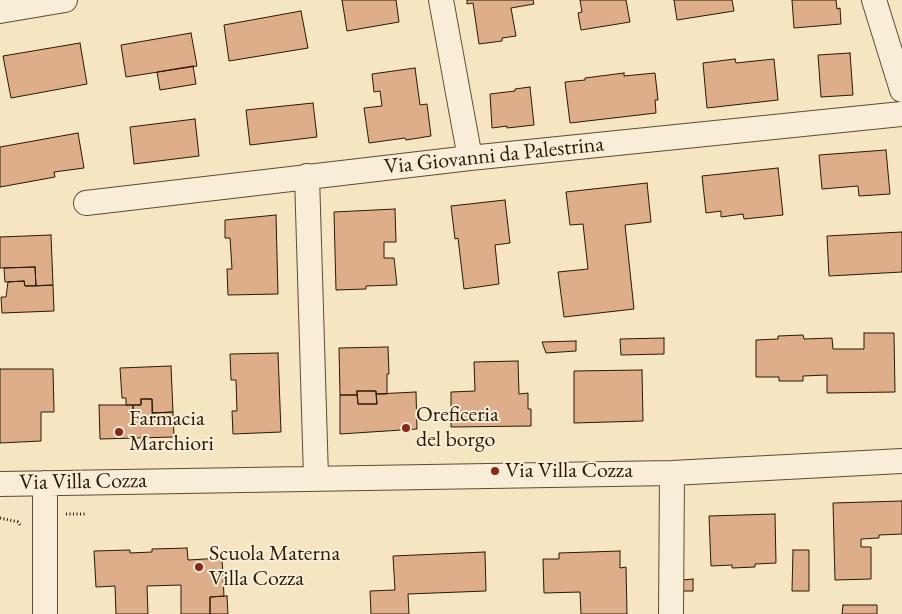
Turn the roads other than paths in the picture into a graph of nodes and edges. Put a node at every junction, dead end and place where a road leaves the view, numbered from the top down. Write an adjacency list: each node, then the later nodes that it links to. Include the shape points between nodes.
1 (65, 0): 4 (street)
2 (441, 0): 7 (street)
3 (874, 0): 5 (street)
4 (0, 11)
5 (902, 90)
6 (902, 114): 7 (street, Via Giovanni da Palestrina)
7 (470, 158): 8 (street, Via Giovanni da Palestrina)
8 (307, 176): 9 (street, Via Giovanni da Palestrina); 12 (street)
9 (86, 203)
10 (902, 461): 11 (street, Via Villa Cozza)
11 (672, 473): 12 (street, Via Villa Cozza); 16 (street)
12 (316, 478): 13 (street, Via Villa Cozza)
13 (45, 483): 14 (street, Via Villa Cozza); 15 (street)
14 (0, 484)
15 (45, 614)
16 (671, 614)

